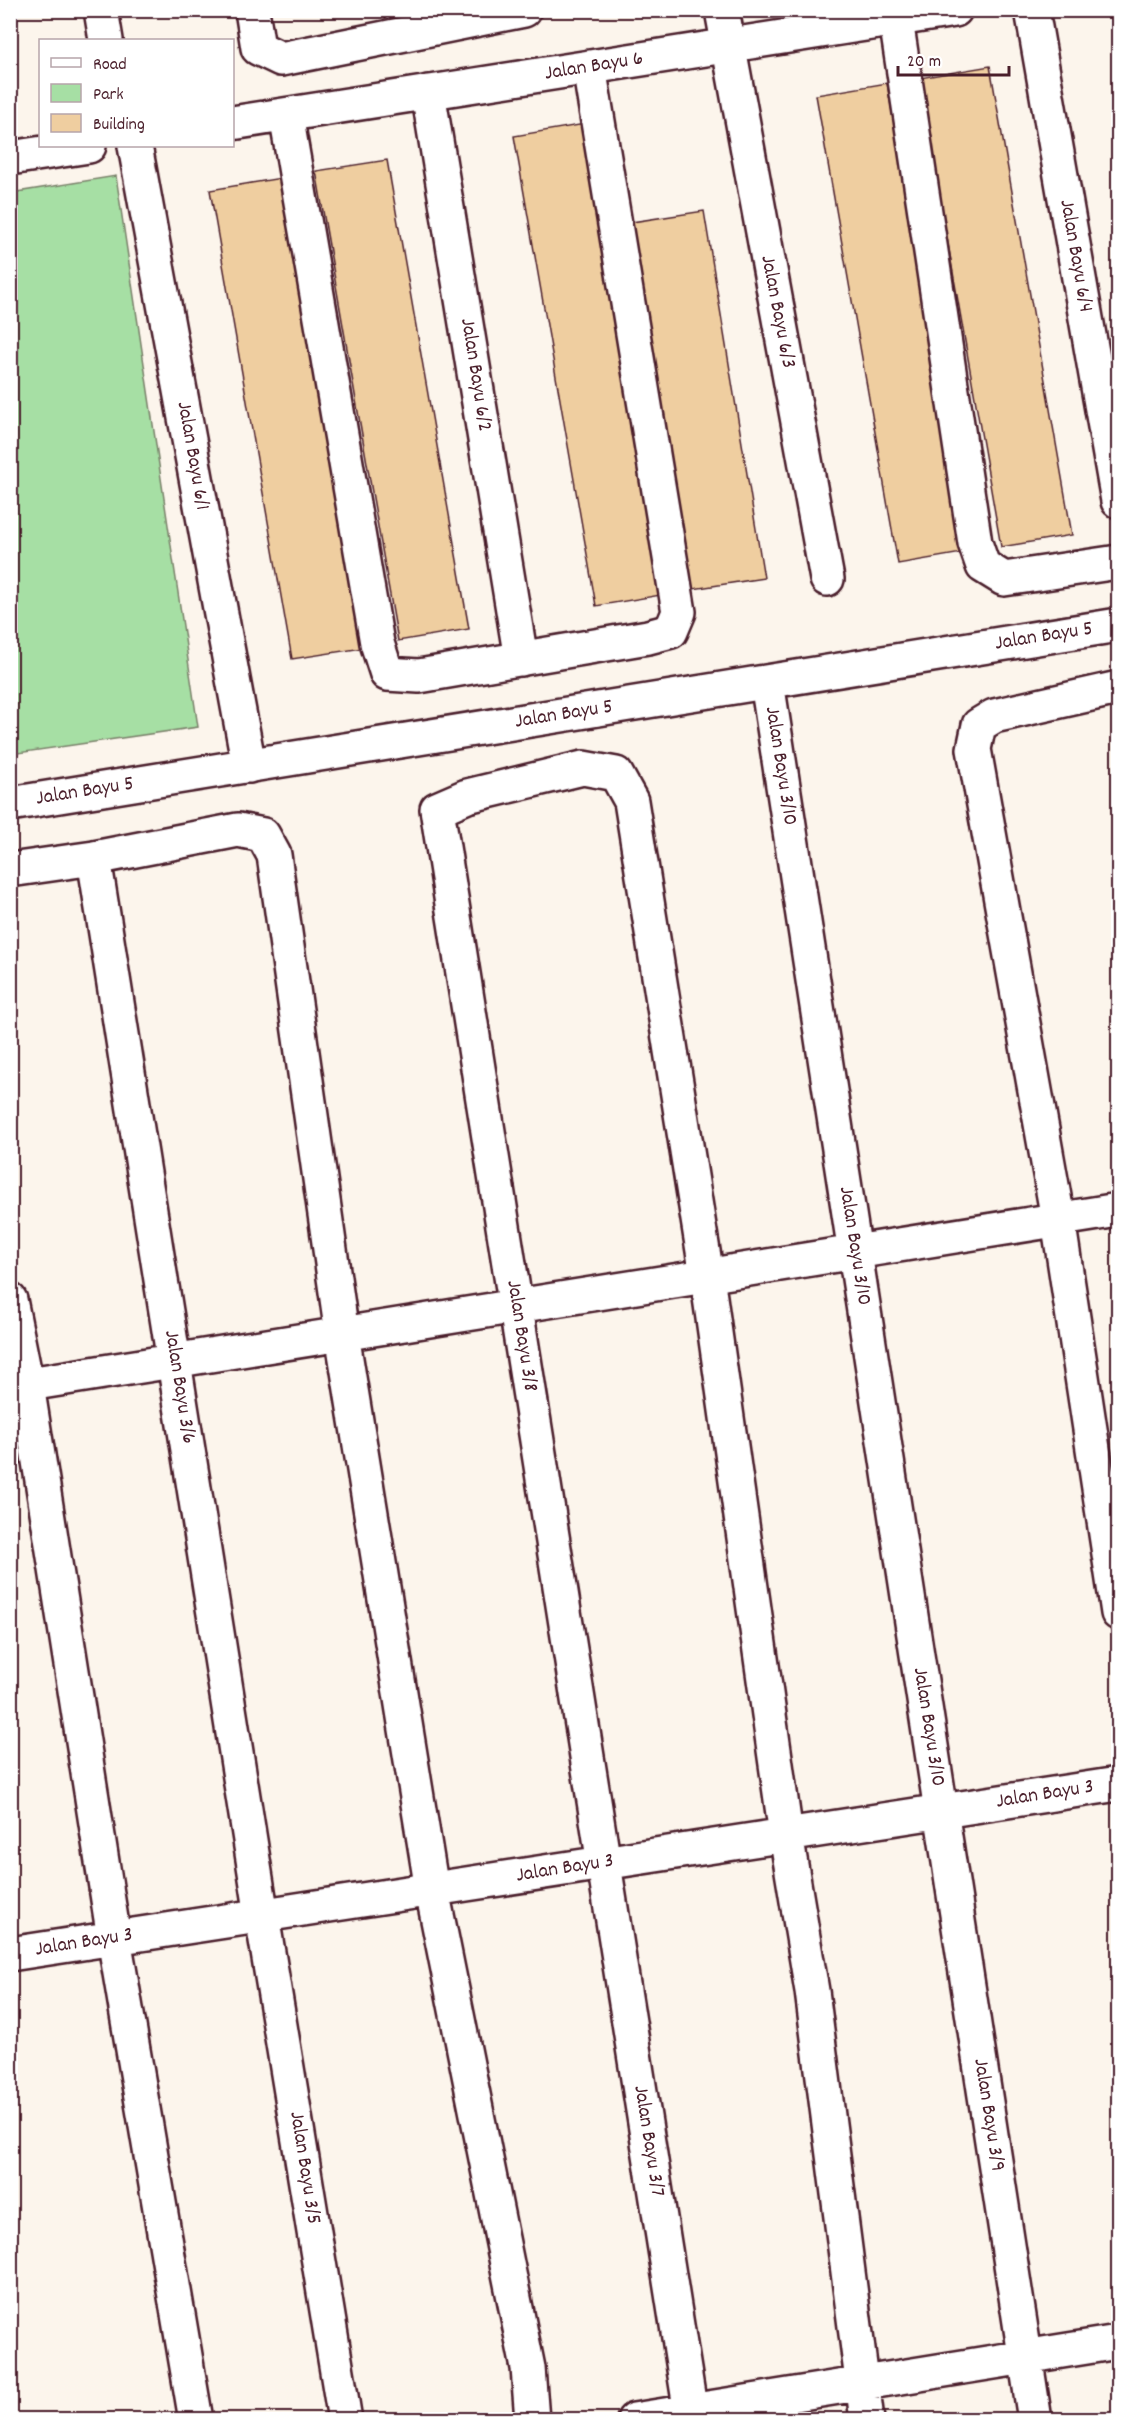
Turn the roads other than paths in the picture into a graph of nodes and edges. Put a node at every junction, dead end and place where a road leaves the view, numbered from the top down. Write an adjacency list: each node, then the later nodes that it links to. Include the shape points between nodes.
1 (101, 10): 9 (street)
2 (252, 10): 8 (street, via 258,48 281,59)
3 (524, 10): 8 (street)
4 (722, 10): 10 (street, Jalan Bayu 6/3)
5 (955, 10): 7 (street, Jalan Bayu 6)
6 (1032, 10): 18 (street, Jalan Bayu 6/4)
7 (896, 20): 10 (street, Jalan Bayu 6); 19 (street, via 975,543 983,566 1004,579)
8 (411, 21)
9 (106, 39)
10 (728, 46): 11 (street, Jalan Bayu 6); 20 (street, Jalan Bayu 6/3)
11 (589, 67): 12 (street, Jalan Bayu 6); 22 (street, via 678,612 671,631)
12 (429, 92): 13 (street, Jalan Bayu 6); 22 (street, Jalan Bayu 6/2)
13 (286, 115): 14 (street, Jalan Bayu 6); 22 (street, via 377,643 387,674 419,676)
14 (234, 123)
15 (82, 147): 17 (street)
16 (135, 147): 25 (street, Jalan Bayu 6/1)
17 (10, 158)
18 (1119, 501)
19 (1119, 562)
20 (827, 579)
21 (1119, 625): 23 (street, Jalan Bayu 5)
22 (521, 658)
23 (767, 682): 25 (street, Jalan Bayu 5); 31 (street, Jalan Bayu 3/10)
24 (1119, 688): 30 (street, via 994,716 980,725 975,749)
25 (249, 766): 26 (street, Jalan Bayu 5)
26 (10, 804)
27 (94, 858): 28 (street); 35 (street, via 238,830 263,835 274,855); 36 (street, Jalan Bayu 3/6)
28 (10, 870)
29 (1119, 1210): 30 (street)
30 (1058, 1219): 31 (street); 38 (street)
31 (855, 1252): 32 (street); 40 (street, Jalan Bayu 3/10)
32 (707, 1276): 34 (street); 34 (street, Jalan Bayu 3/8, via 631,801 616,774 583,768 467,796 437,809); 41 (street)
33 (10, 1300): 37 (street)
34 (516, 1306): 35 (street); 42 (street, Jalan Bayu 3/8)
35 (342, 1334): 36 (street); 43 (street)
36 (175, 1361): 37 (street); 44 (street, Jalan Bayu 3/6)
37 (19, 1386): 45 (street)
38 (1119, 1613)
39 (1119, 1784): 40 (street, Jalan Bayu 3)
40 (940, 1811): 41 (street, Jalan Bayu 3); 48 (street, Jalan Bayu 3/9)
41 (786, 1835): 42 (street, Jalan Bayu 3); 49 (street, via 812,1991)
42 (604, 1863): 43 (street, Jalan Bayu 3); 50 (street, Jalan Bayu 3/7)
43 (432, 1890): 44 (street, Jalan Bayu 3); 53 (street, via 528,2368)
44 (262, 1916): 45 (street, Jalan Bayu 3); 52 (street, Jalan Bayu 3/5)
45 (114, 1938): 46 (street, Jalan Bayu 3); 51 (street)
46 (10, 1954)
47 (1119, 2342): 48 (street)
48 (1025, 2356): 49 (street); 56 (street, Jalan Bayu 3/9)
49 (861, 2383): 50 (street); 55 (street)
50 (691, 2415): 54 (street)
51 (196, 2420)
52 (345, 2420)
53 (532, 2420)
54 (634, 2420)
55 (867, 2420)
56 (1035, 2420)

